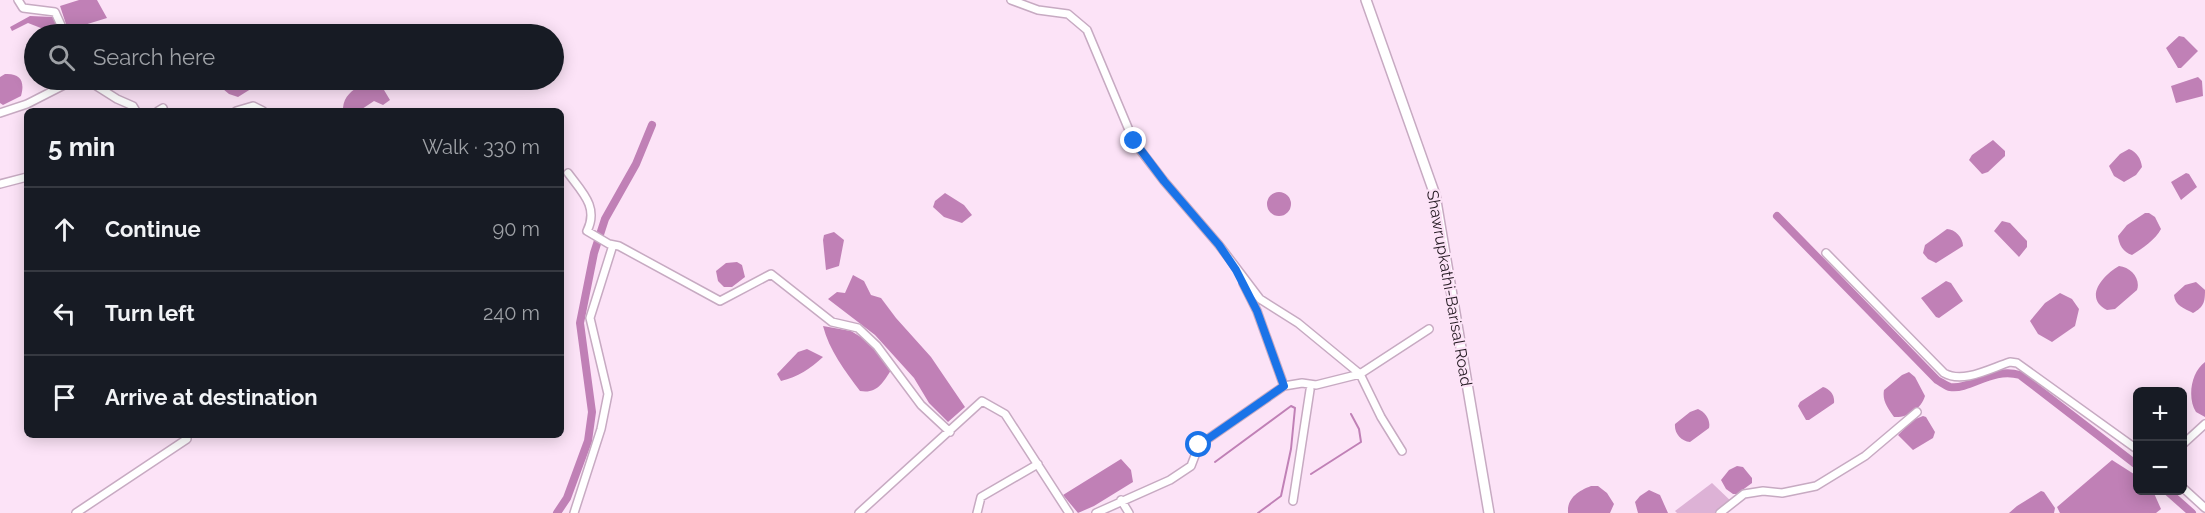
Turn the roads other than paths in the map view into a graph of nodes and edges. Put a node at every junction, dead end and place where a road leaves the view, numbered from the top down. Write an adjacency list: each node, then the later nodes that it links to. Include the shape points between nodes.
1 (18, 0): 4 (street, via 23,8 55,12)
2 (1011, 0): 14 (street, via 1038,10 1068,14 1087,30 1134,141)
3 (1366, 0): 38 (main road, Shawrupkathi-Barisal Road, via 1435,195)
4 (60, 24)
5 (54, 90): 8 (street)
6 (103, 90): 7 (street)
7 (134, 108)
8 (0, 113)
9 (568, 172): 12 (street, via 588,200 593,220 587,231)
10 (24, 178): 11 (street)
11 (0, 184)
12 (611, 244): 21 (street, via 720,301 771,274 832,322 858,328 877,346 921,405); 32 (street, via 590,318 608,394 601,429)
13 (1826, 253): 24 (street, via 1944,373 1961,377 2010,362 2021,364)
14 (1236, 270): 16 (street, via 1260,299 1299,323); 17 (street, via 1257,311)
15 (1429, 329): 16 (street)
16 (1360, 374): 17 (street, via 1317,385); 25 (street)
17 (1284, 386): 28 (street, via 1199,445 1191,466 1170,480)
18 (1310, 390): 29 (street)
19 (1917, 412): 39 (street, via 1865,456 1816,486 1782,493 1744,494)
20 (2205, 424): 23 (street)
21 (950, 432): 26 (street, via 982,401 1005,414); 33 (street)
22 (187, 438): 31 (street)
23 (2186, 441)
24 (2133, 446)
25 (1402, 451)
26 (1038, 464): 34 (street, via 981,497); 35 (street)
27 (2187, 492): 30 (street)
28 (1121, 500): 36 (street); 37 (street)
29 (1293, 501)
30 (2205, 508)
31 (76, 513)
32 (573, 513)
33 (859, 513)
34 (977, 513)
35 (1069, 513)
36 (1096, 513)
37 (1130, 513)
38 (1489, 513)
39 (1719, 513)

